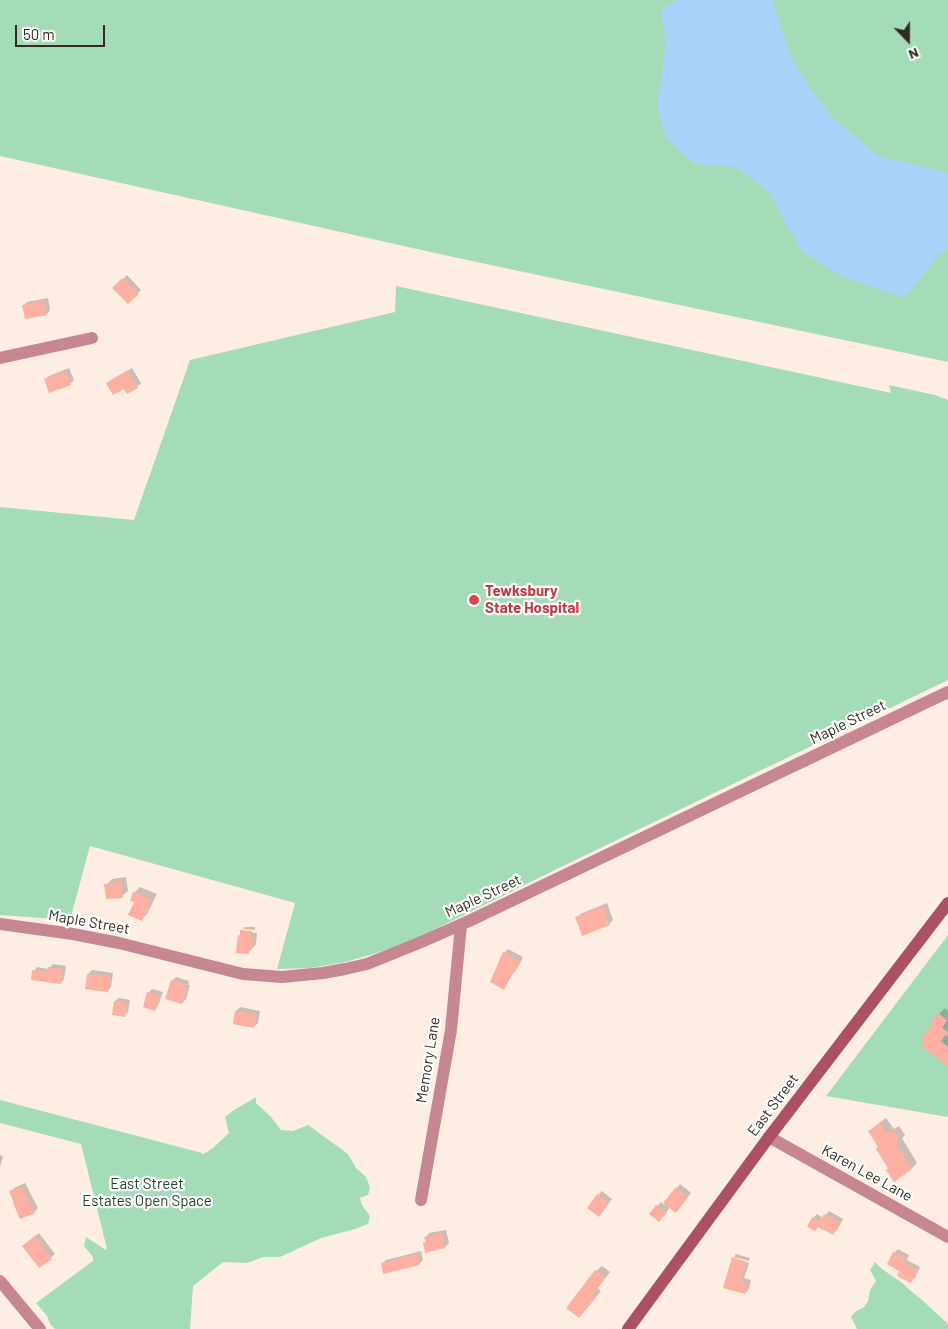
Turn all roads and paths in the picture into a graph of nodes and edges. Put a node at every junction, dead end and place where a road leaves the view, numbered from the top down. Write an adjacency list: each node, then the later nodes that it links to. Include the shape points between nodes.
1 (92, 338): 2 (street)
2 (0, 358)
3 (948, 692): 6 (street, Maple Street)
4 (948, 903): 7 (main road, East Street)
5 (0, 924): 6 (street, Maple Street, via 120,943 242,974 282,976 323,973 367,964)
6 (461, 925): 8 (street, Memory Lane, via 451,1030)
7 (769, 1137): 9 (street, Karen Lee Lane); 12 (main road, East Street)
8 (421, 1200)
9 (948, 1237)
10 (0, 1281): 11 (street)
11 (40, 1329)
12 (628, 1329)

